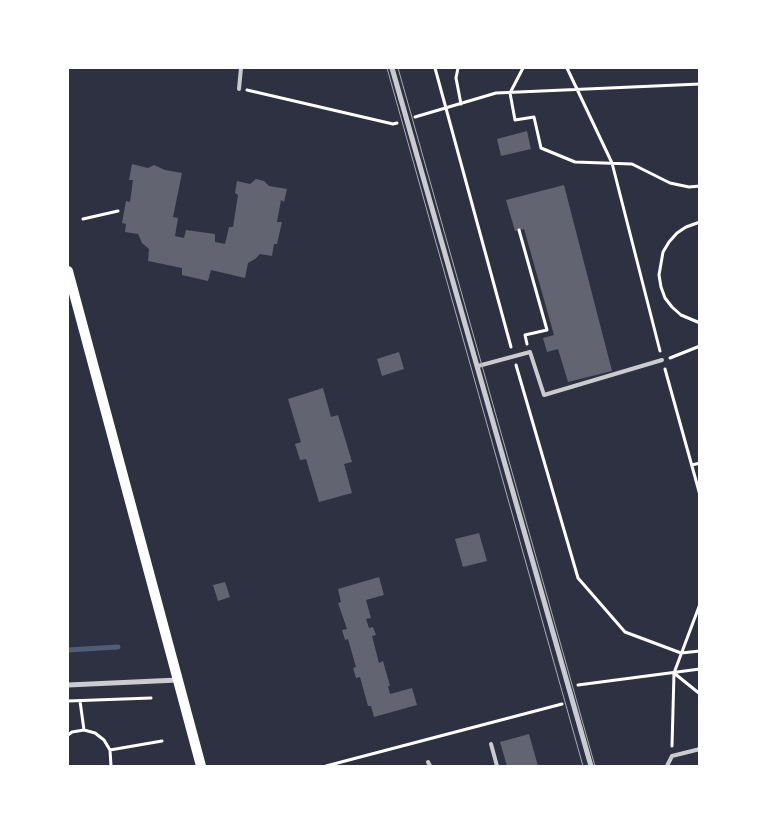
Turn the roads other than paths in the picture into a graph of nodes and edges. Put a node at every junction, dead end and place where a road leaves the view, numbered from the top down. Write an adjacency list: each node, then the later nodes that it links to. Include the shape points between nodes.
1 (242, 68): 3 (lane)
2 (392, 68): 6 (street)
3 (239, 88)
4 (68, 271): 7 (main road)
5 (662, 360): 6 (lane, via 544,395 530,352)
6 (478, 366): 13 (street)
7 (179, 680): 8 (street); 11 (main road)
8 (68, 684)
9 (491, 744): 12 (lane)
10 (700, 750): 14 (lane, via 672,756)
11 (201, 766)
12 (497, 766)
13 (590, 766)
14 (667, 766)

